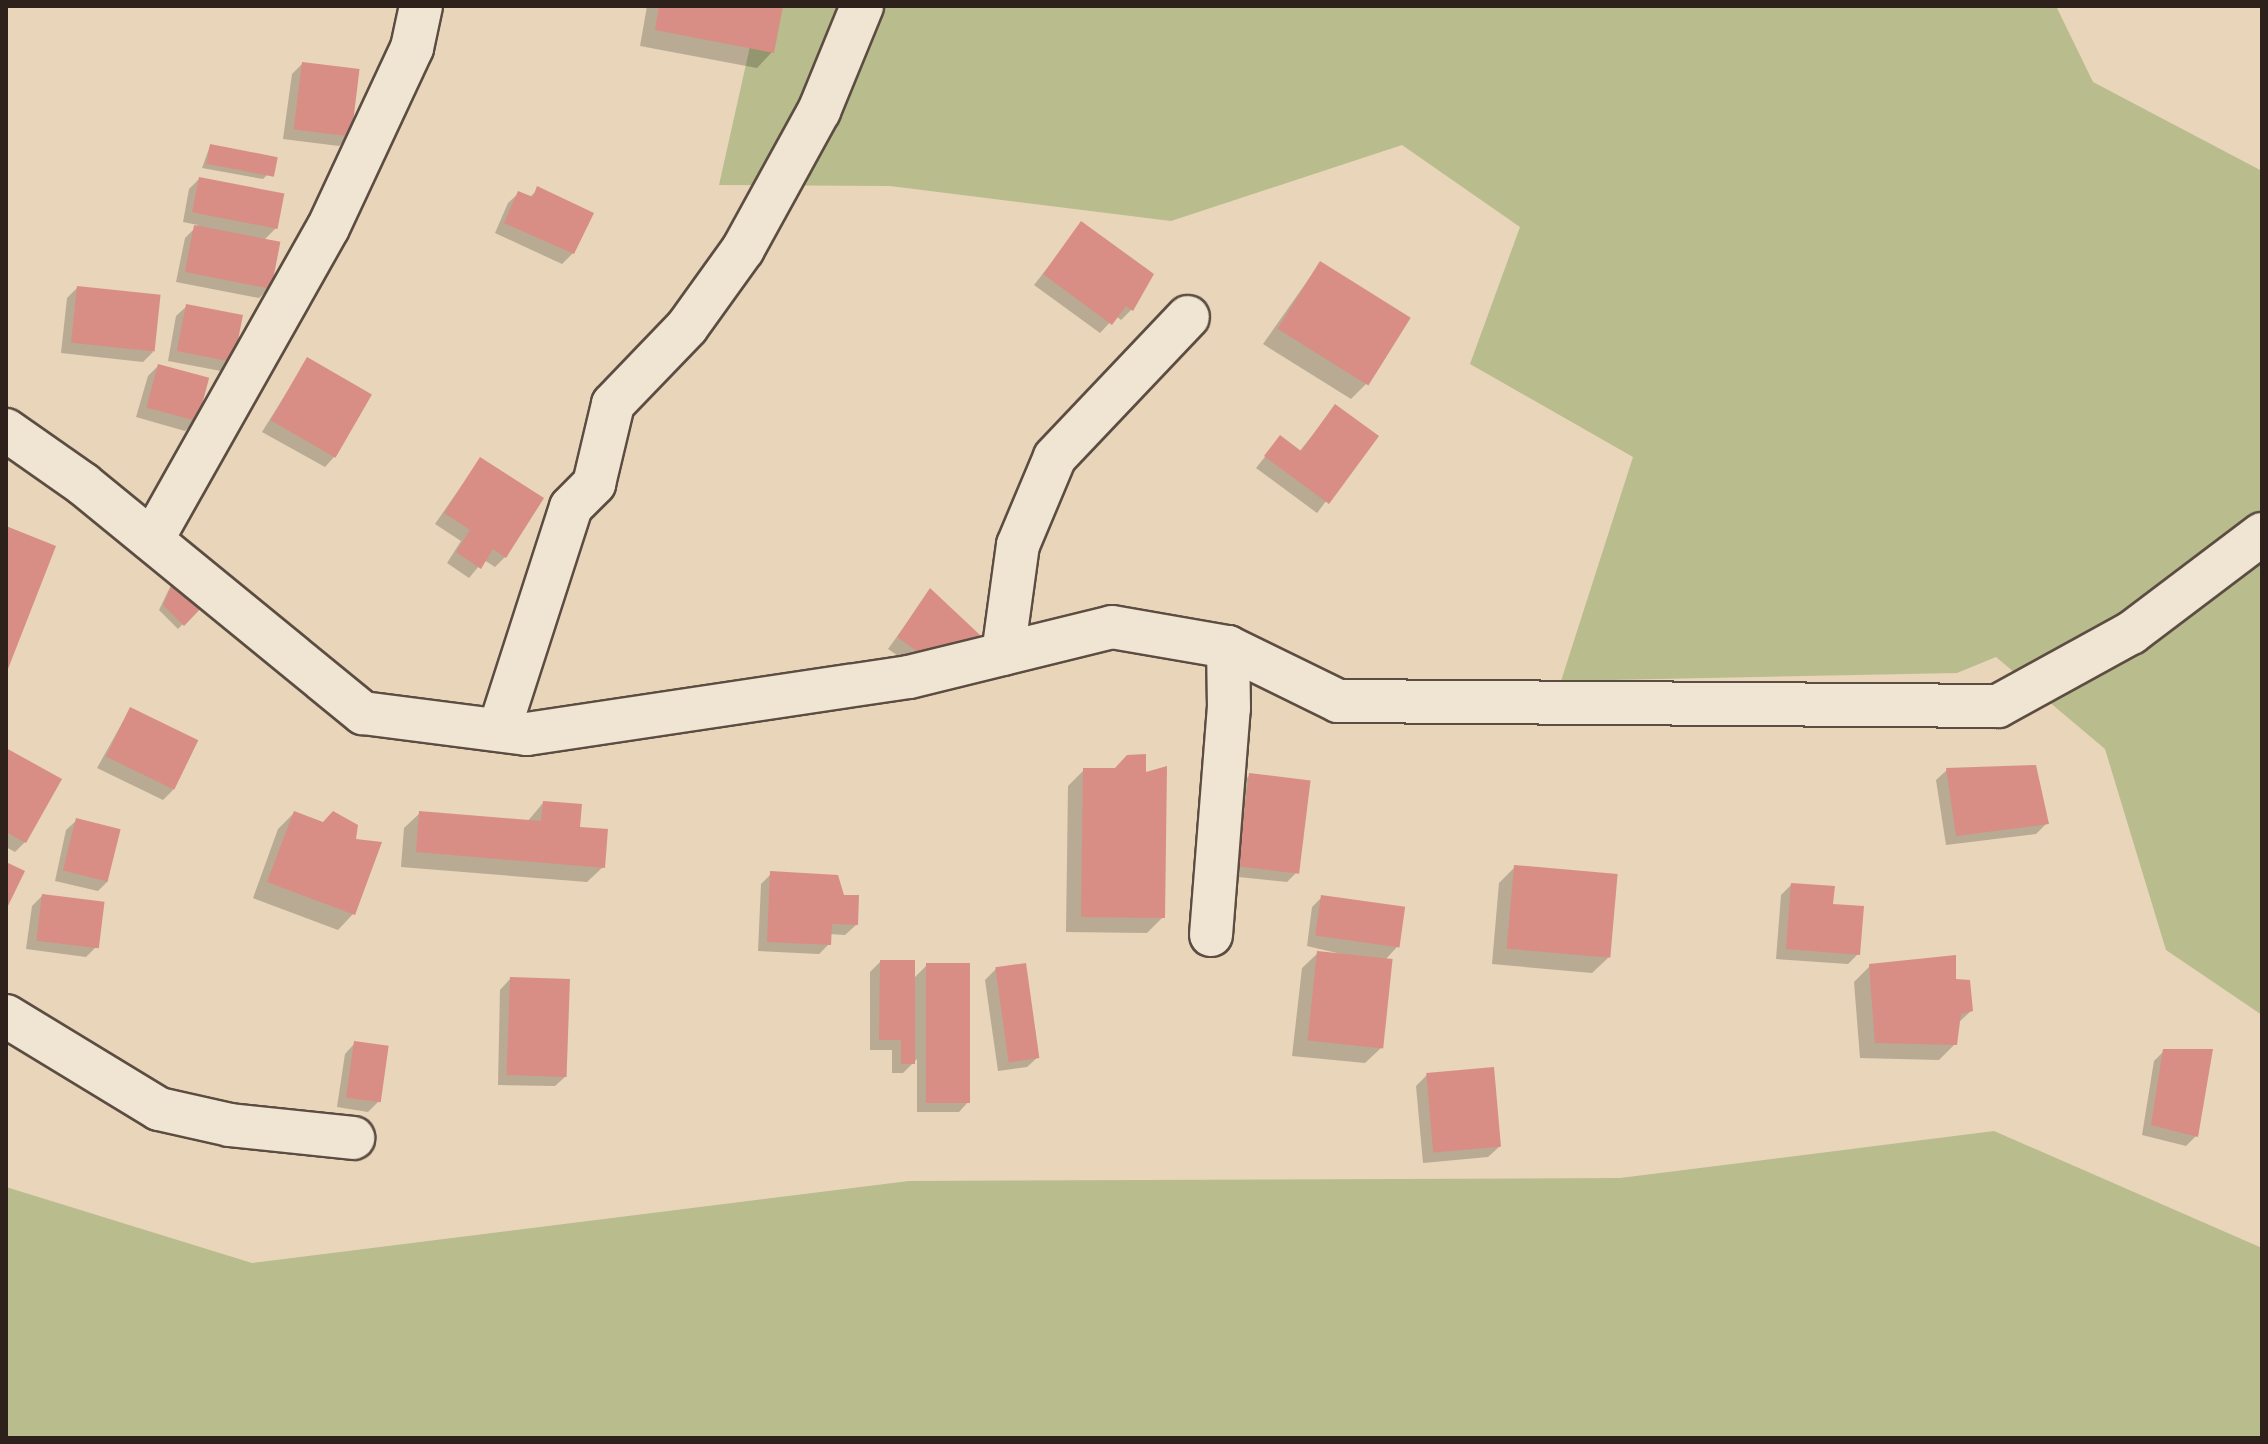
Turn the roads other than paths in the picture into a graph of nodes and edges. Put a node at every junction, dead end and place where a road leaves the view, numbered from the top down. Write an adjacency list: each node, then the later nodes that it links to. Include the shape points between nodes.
1 (421, 6): 6 (street, via 412,48 328,228)
2 (862, 6): 9 (street, via 819,111 743,249 687,327 613,404 594,484 571,507)
3 (1188, 317): 8 (street, via 1055,457 1018,545)
4 (6, 430): 6 (street)
5 (2262, 534): 7 (street, via 2131,633 1998,706 1338,701)
6 (152, 540): 9 (street, via 363,713)
7 (1228, 647): 8 (street, via 1112,627); 10 (street, via 1229,708)
8 (1003, 654): 9 (street, via 909,677 527,734)
9 (499, 730)
10 (1211, 935)
11 (6, 1016): 12 (street, via 159,1109 230,1125)
12 (353, 1138)

